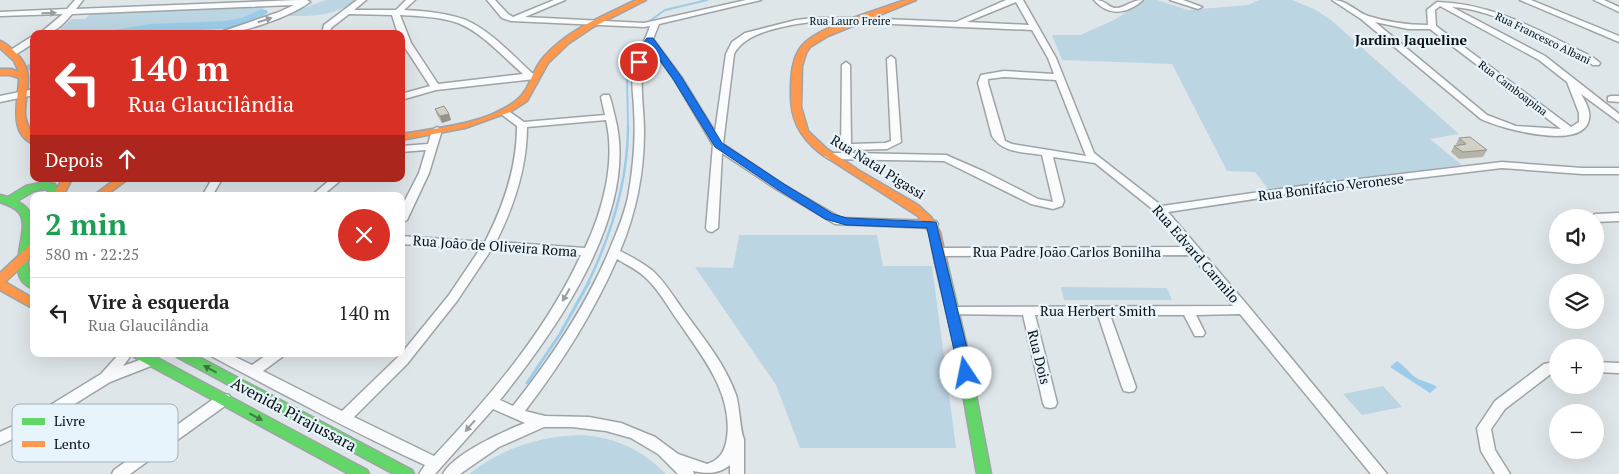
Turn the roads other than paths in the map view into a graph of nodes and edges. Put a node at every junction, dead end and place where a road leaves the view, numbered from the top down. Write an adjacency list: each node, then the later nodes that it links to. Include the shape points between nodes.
1 (79, 0): 23 (street)
2 (362, 0): 24 (street)
3 (411, 0): 26 (street)
4 (491, 0): 28 (street)
5 (561, 0): 28 (street)
6 (642, 0): 30 (main road)
7 (757, 0): 31 (street)
8 (912, 0): 29 (main road, Rua Natal Pigassi)
9 (1013, 0): 32 (street)
10 (1019, 0): 34 (street, Rua Edvard Carmilo)
11 (1098, 0): 12 (street, via 1116,12)
12 (1139, 0)
13 (1174, 0): 21 (street)
14 (1336, 0): 27 (street)
15 (1471, 0): 20 (street)
16 (1524, 0): 39 (street)
17 (1598, 0): 22 (street)
18 (307, 1): 23 (street); 36 (street, one-way to 18, via 282,14)
19 (1441, 4): 20 (street); 33 (street, via 1431,10); 52 (street, via 1542,58)
20 (1462, 4): 46 (street, Rua Francesco Albani, via 1516,22)
21 (1198, 8)
22 (1619, 10)
23 (68, 12): 25 (street, one-way to 23); 35 (street)
24 (349, 12): 26 (street); 37 (street)
25 (0, 14)
26 (396, 14): 38 (street); 50 (street, via 431,15 460,21 473,27)
27 (1364, 16): 33 (street, via 1408,27); 66 (street, via 1484,117 1525,131)
28 (511, 19): 30 (street)
29 (860, 20): 32 (street, Rua Lauro Freire); 69 (street, Rua Lauro Freire, via 805,20 756,32 738,41 730,54); 74 (main road, Rua Natal Pigassi, via 811,41 798,60 794,95 798,118 804,133)
30 (600, 22): 31 (street); 50 (main road, via 552,54)
31 (655, 23): 41 (street)
32 (958, 23): 34 (street, Rua Lauro Freire)
33 (1432, 26): 66 (street, Rua Camboapina)
34 (1035, 28): 51 (street, Rua Edvard Carmilo)
35 (49, 30)
36 (232, 30)
37 (327, 30)
38 (401, 30)
39 (1619, 39)
40 (405, 40): 53 (street)
41 (650, 40): 69 (street, via 678,78); 96 (street, via 641,55 637,73 639,152 632,199)
42 (30, 42): 44 (street)
43 (0, 44): 44 (main road)
44 (12, 53): 49 (main road, via 23,69)
45 (891, 59): 72 (street, via 896,142)
46 (1596, 63)
47 (846, 65): 72 (street)
48 (0, 72): 49 (main road)
49 (22, 76): 55 (main road)
50 (533, 76): 53 (street); 61 (main road, via 526,97)
51 (1059, 78): 73 (street, via 1004,74 987,76 983,80 999,140 1010,147); 75 (street, Rua Edvard Carmilo)
52 (1571, 82): 59 (street); 60 (street)
53 (435, 87): 56 (street)
54 (30, 93): 55 (street)
55 (20, 96): 58 (street); 67 (main road, via 21,128)
56 (405, 97)
57 (606, 97): 62 (street)
58 (0, 99)
59 (1580, 102): 60 (street); 66 (street, via 1583,124)
60 (1598, 103): 63 (street)
61 (504, 112): 64 (street); 65 (main road)
62 (610, 117): 64 (street); 94 (street, via 615,142 613,165 603,214)
63 (1619, 119)
64 (522, 125): 91 (street, via 513,190)
65 (437, 130): 68 (main road); 70 (street)
66 (1570, 131)
67 (30, 136)
68 (405, 136)
69 (718, 144): 88 (street, via 804,202 839,221); 89 (street, Rua Lauro Freire)
70 (433, 147): 71 (street); 85 (street)
71 (405, 148)
72 (846, 152): 73 (street, via 946,158 1050,207 1056,206 1059,200); 74 (street)
73 (1047, 153): 75 (street)
74 (829, 156): 88 (main road, Rua Natal Pigassi, via 914,207)
75 (1094, 160): 84 (street, Rua Edvard Carmilo)
76 (1619, 171): 84 (street, Rua Bonifácio Veronese, via 1502,165)
77 (32, 182): 83 (main road)
78 (119, 182): 81 (main road)
79 (333, 182): 82 (street)
80 (54, 192): 83 (main road, via 51,186 37,185)
81 (104, 192)
82 (321, 192)
83 (4, 201): 97 (main road, via 22,209 28,224 28,238)
84 (1160, 210): 92 (street, Rua Edvard Carmilo)
85 (405, 212)
86 (1619, 217): 87 (street)
87 (1604, 218)
88 (932, 224): 95 (main road)
89 (712, 228)
90 (405, 240): 91 (street, Rua João de Oliveira Roma)
91 (488, 246): 94 (street, Rua João de Oliveira Roma); 124 (street, via 453,298 402,361)
92 (1196, 251): 95 (street, Rua Padre João Carlos Bonilha); 101 (street, Rua Edvard Carmilo)
93 (30, 252): 97 (main road)
94 (588, 252): 120 (street, one-way to 120, via 542,336)
95 (939, 252): 102 (main road)
96 (614, 253): 123 (street, via 570,338); 126 (street, via 638,265 655,280 700,342 727,390)
97 (20, 262): 98 (main road, via 23,274); 99 (main road)
98 (30, 281)
99 (1, 285): 100 (main road)
100 (30, 302)
101 (1244, 310): 103 (street, Rua Herbert Smith); 140 (street, Rua Edvard Carmilo)
102 (952, 311): 104 (street, Rua Herbert Smith); 139 (main road)
103 (1188, 311): 105 (street, Rua Herbert Smith); 106 (street)
104 (1028, 312): 105 (street, Rua Herbert Smith); 121 (street, Rua Dois)
105 (1103, 312): 118 (street)
106 (1199, 333)
107 (123, 357): 117 (street)
108 (146, 357): 112 (main road, Avenida Pirajussara)
109 (188, 357): 135 (main road, Avenida Pirajussara, one-way to 109)
110 (224, 357): 116 (street, Avenida Pirajussara)
111 (273, 357): 116 (street)
112 (152, 360): 117 (street); 119 (main road, Avenida Pirajussara)
113 (1604, 367): 115 (street)
114 (1549, 368): 141 (street, via 1500,405 1484,428 1488,451)
115 (1619, 368)
116 (252, 372): 124 (street, Avenida Pirajussara)
117 (105, 378): 122 (street)
118 (1130, 387)
119 (224, 399): 128 (street); 134 (main road, Avenida Pirajussara, one-way to 134)
120 (490, 402): 123 (street); 132 (street, one-way to 132)
121 (1050, 403)
122 (63, 404)
123 (516, 413): 125 (street)
124 (344, 418): 132 (street, Avenida Pirajussara)
125 (545, 422): 130 (street, via 612,426 645,438); 136 (street, via 485,446)
126 (737, 432): 130 (street, via 729,457 716,467 701,469); 138 (street)
127 (12, 433): 129 (street)
128 (178, 435)
129 (0, 439)
130 (675, 459): 137 (street)
131 (136, 468): 133 (street)
132 (431, 470)
133 (119, 474)
134 (362, 474)
135 (407, 474)
136 (450, 474)
137 (687, 474)
138 (738, 474)
139 (984, 474)
140 (1380, 474)
141 (1503, 474)

